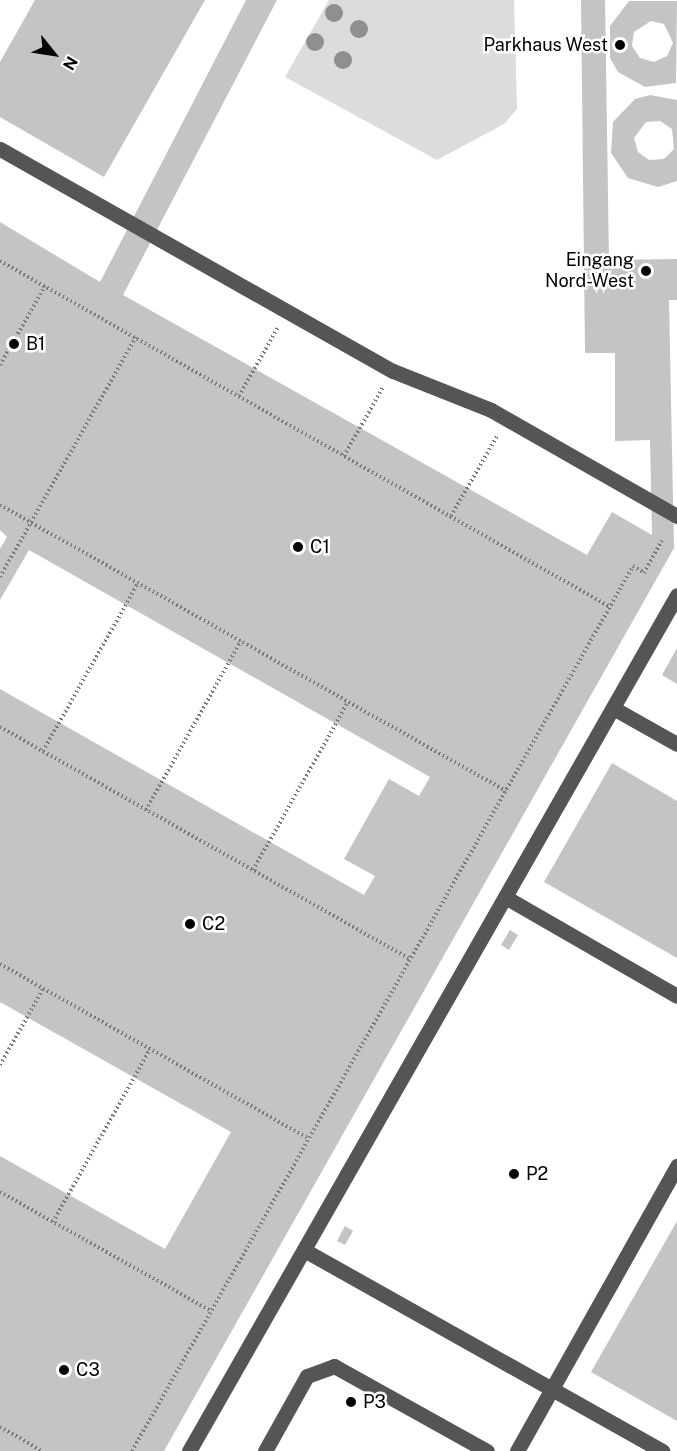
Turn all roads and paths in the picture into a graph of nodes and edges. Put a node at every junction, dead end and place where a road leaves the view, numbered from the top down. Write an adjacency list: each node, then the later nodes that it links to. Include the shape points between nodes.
1 (0, 149): 4 (lane)
2 (0, 261): 3 (path)
3 (45, 286): 5 (path); 6 (path)
4 (287, 311): 7 (lane); 8 (path)
5 (136, 337): 8 (path); 14 (path)
6 (0, 365)
7 (393, 371): 9 (lane); 10 (path)
8 (239, 396): 10 (path)
9 (507, 419): 12 (path); 13 (lane)
10 (344, 456): 12 (path)
11 (0, 505): 14 (path)
12 (451, 516): 19 (path)
13 (677, 516)
14 (31, 523): 16 (path); 17 (path)
15 (662, 541): 19 (path, via 644,573 633,566)
16 (0, 577)
17 (138, 583): 20 (path); 25 (path)
18 (677, 595): 22 (lane)
19 (610, 607): 26 (path)
20 (241, 641): 21 (path); 27 (path)
21 (348, 702): 26 (path); 28 (path)
22 (613, 708): 24 (lane); 29 (lane)
23 (0, 727): 25 (path)
24 (677, 744)
25 (43, 751): 27 (path)
26 (506, 791): 30 (path)
27 (146, 810): 28 (path)
28 (253, 870): 30 (path)
29 (505, 897): 33 (lane); 40 (lane)
30 (410, 959): 36 (path)
31 (0, 964): 32 (path)
32 (43, 989): 34 (path); 35 (path)
33 (677, 996)
34 (150, 1049): 36 (path); 39 (path)
35 (0, 1065)
36 (309, 1139): 41 (path)
37 (677, 1166): 42 (lane)
38 (0, 1192): 39 (path)
39 (53, 1222): 41 (path)
40 (304, 1250): 42 (lane); 46 (lane)
41 (211, 1311): 45 (path)
42 (551, 1390): 49 (lane); 50 (lane)
43 (0, 1427): 44 (path)
44 (42, 1451)
45 (132, 1451)
46 (189, 1451)
47 (265, 1451): 48 (lane, via 307,1376 334,1366)
48 (487, 1451)
49 (517, 1451)
50 (662, 1451)

